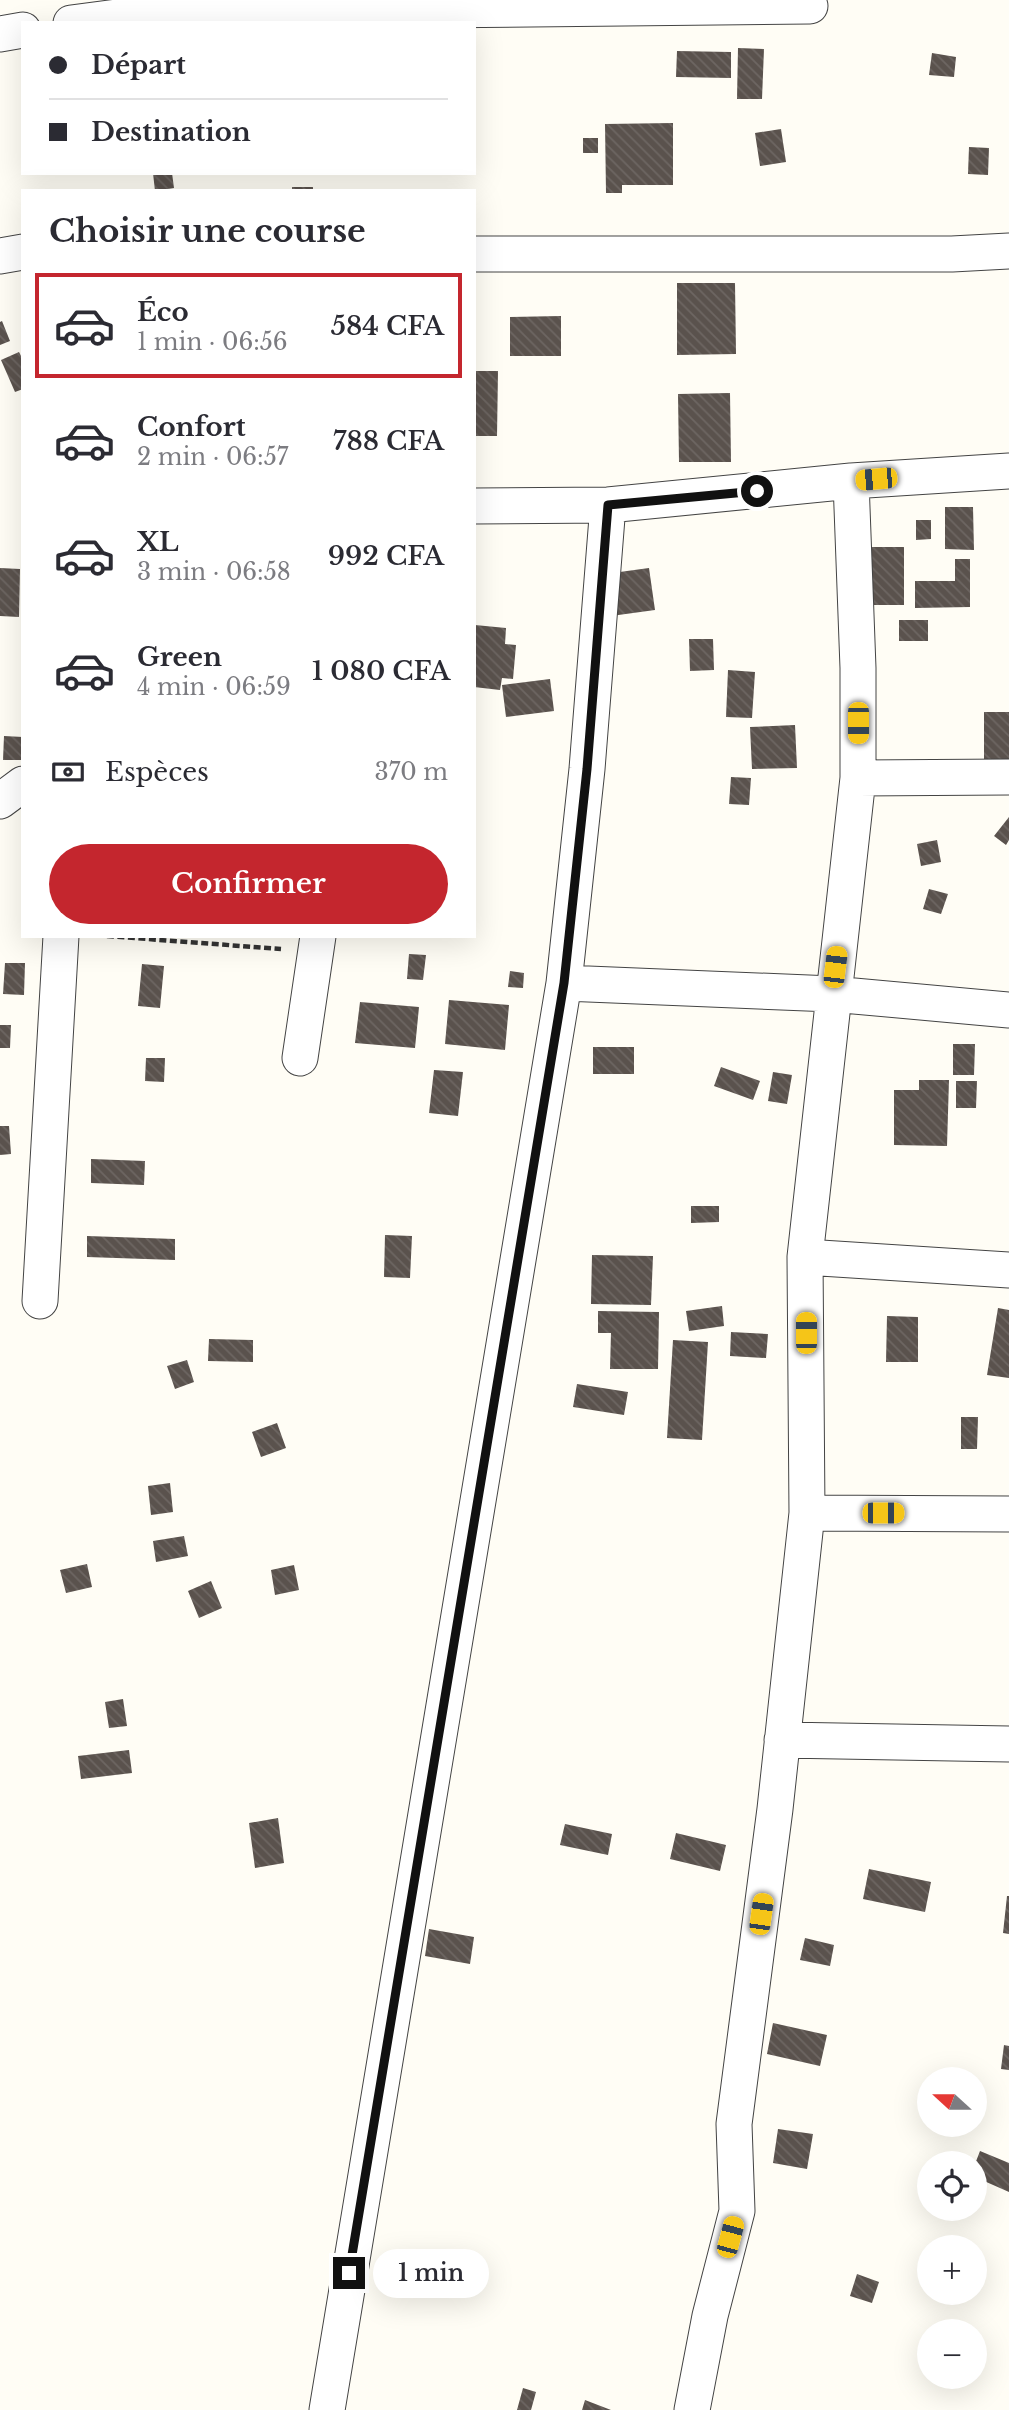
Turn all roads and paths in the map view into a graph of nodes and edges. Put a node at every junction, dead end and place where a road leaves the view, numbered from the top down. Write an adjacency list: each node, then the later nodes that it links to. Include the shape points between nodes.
1 (810, 6): 2 (street, via 428,10 219,4)
2 (87, 21)
3 (21, 30): 4 (street)
4 (0, 34)
5 (21, 251): 8 (street)
6 (1009, 251): 7 (street)
7 (476, 254)
8 (0, 256)
9 (1009, 471): 10 (street)
10 (851, 481): 11 (street); 14 (street)
11 (608, 505): 12 (street); 20 (street)
12 (476, 506)
13 (1009, 777): 14 (street)
14 (858, 778): 21 (street)
15 (21, 785): 16 (street)
16 (0, 801)
17 (61, 938): 26 (street)
18 (160, 938): 19 (path)
19 (317, 944): 23 (street)
20 (564, 983): 21 (street); 31 (street)
21 (832, 994): 22 (street); 24 (street)
22 (1009, 1010)
23 (300, 1058)
24 (805, 1256): 25 (street); 27 (street)
25 (1009, 1270)
26 (40, 1301)
27 (807, 1513): 28 (street); 29 (street)
28 (1009, 1514)
29 (782, 1740): 30 (street); 32 (street, via 734,2124 737,2211)
30 (1009, 1744)
31 (327, 2410)
32 (692, 2410)

